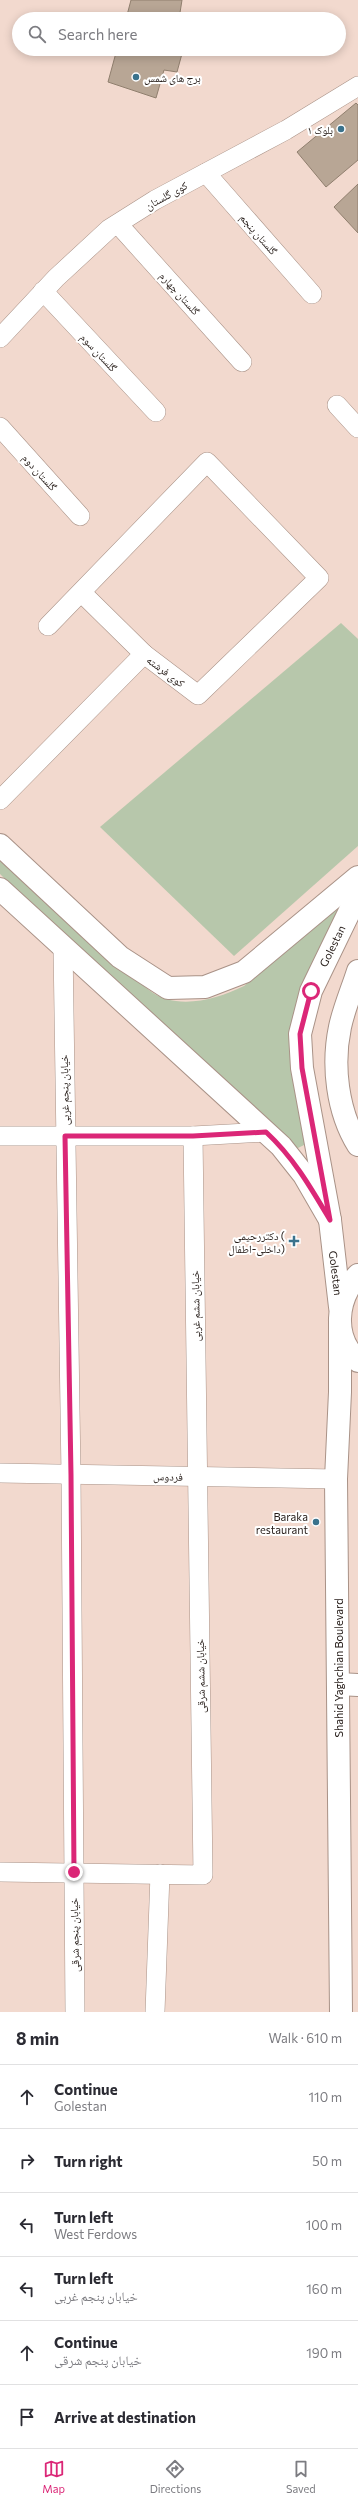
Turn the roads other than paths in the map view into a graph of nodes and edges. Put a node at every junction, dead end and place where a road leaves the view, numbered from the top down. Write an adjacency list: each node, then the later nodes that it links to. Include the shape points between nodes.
1 (358, 86): 2 (street, کوی گلستان, via 286,130)
2 (206, 173): 3 (street, کوی گلستان); 5 (street, گلستان پنجم)
3 (118, 224): 4 (street, کوی گلستان); 7 (street, گلستان چهارم)
4 (43, 292): 6 (street, کوی گلستان); 9 (street, گلستان سوم)
5 (312, 294)
6 (0, 338)
7 (242, 362)
8 (336, 405): 11 (street)
9 (156, 412)
10 (0, 427): 12 (street, گلستان دوم)
11 (358, 428)
12 (80, 516)
13 (82, 593): 14 (street); 15 (street); 15 (street, کوی فرشته, via 207,462 320,578 198,694)
14 (48, 626)
15 (144, 654): 16 (street, کوی فرشته)
16 (0, 800)
17 (0, 845): 18 (main road, via 120,957 168,988 205,987 244,972)
18 (358, 877)
19 (0, 889): 21 (main road)
20 (358, 894): 30 (main road, Golestan, via 311,991 300,1034 302,1068)
21 (63, 946): 25 (main road); 27 (street, خیابان پنجم غربی)
22 (358, 971): 24 (main road, via 340,1026)
23 (358, 1020): 24 (main road)
24 (336, 1054): 29 (main road, via 339,1093 350,1131)
25 (266, 1132): 28 (street); 30 (main road, via 304,1175)
26 (0, 1136): 27 (street)
27 (65, 1136): 28 (street); 35 (street, خیابان پنجم غربی)
28 (193, 1136): 36 (street, خیابان ششم غربی)
29 (358, 1145)
30 (330, 1220): 32 (main road, Golestan)
31 (358, 1275): 32 (main road, via 346,1290)
32 (340, 1315): 33 (main road, via 344,1341); 37 (main road, Shahid Yaghchian Boulevard)
33 (358, 1361)
34 (0, 1474): 35 (street, فردوس)
35 (71, 1475): 36 (street, فردوس); 40 (street, خیابان پنجم شرقی)
36 (197, 1477): 37 (street, فردوس); 41 (street, خیابان ششم شرقی, via 203,1875)
37 (336, 1479): 38 (main road, Shahid Yaghchian Boulevard)
38 (348, 1684): 44 (main road, Shahid Yaghchian Boulevard)
39 (0, 1872): 40 (street)
40 (74, 1872): 41 (street); 42 (street, خیابان پنجم شرقی)
41 (160, 1874): 43 (street)
42 (75, 2012)
43 (155, 2012)
44 (341, 2012)

